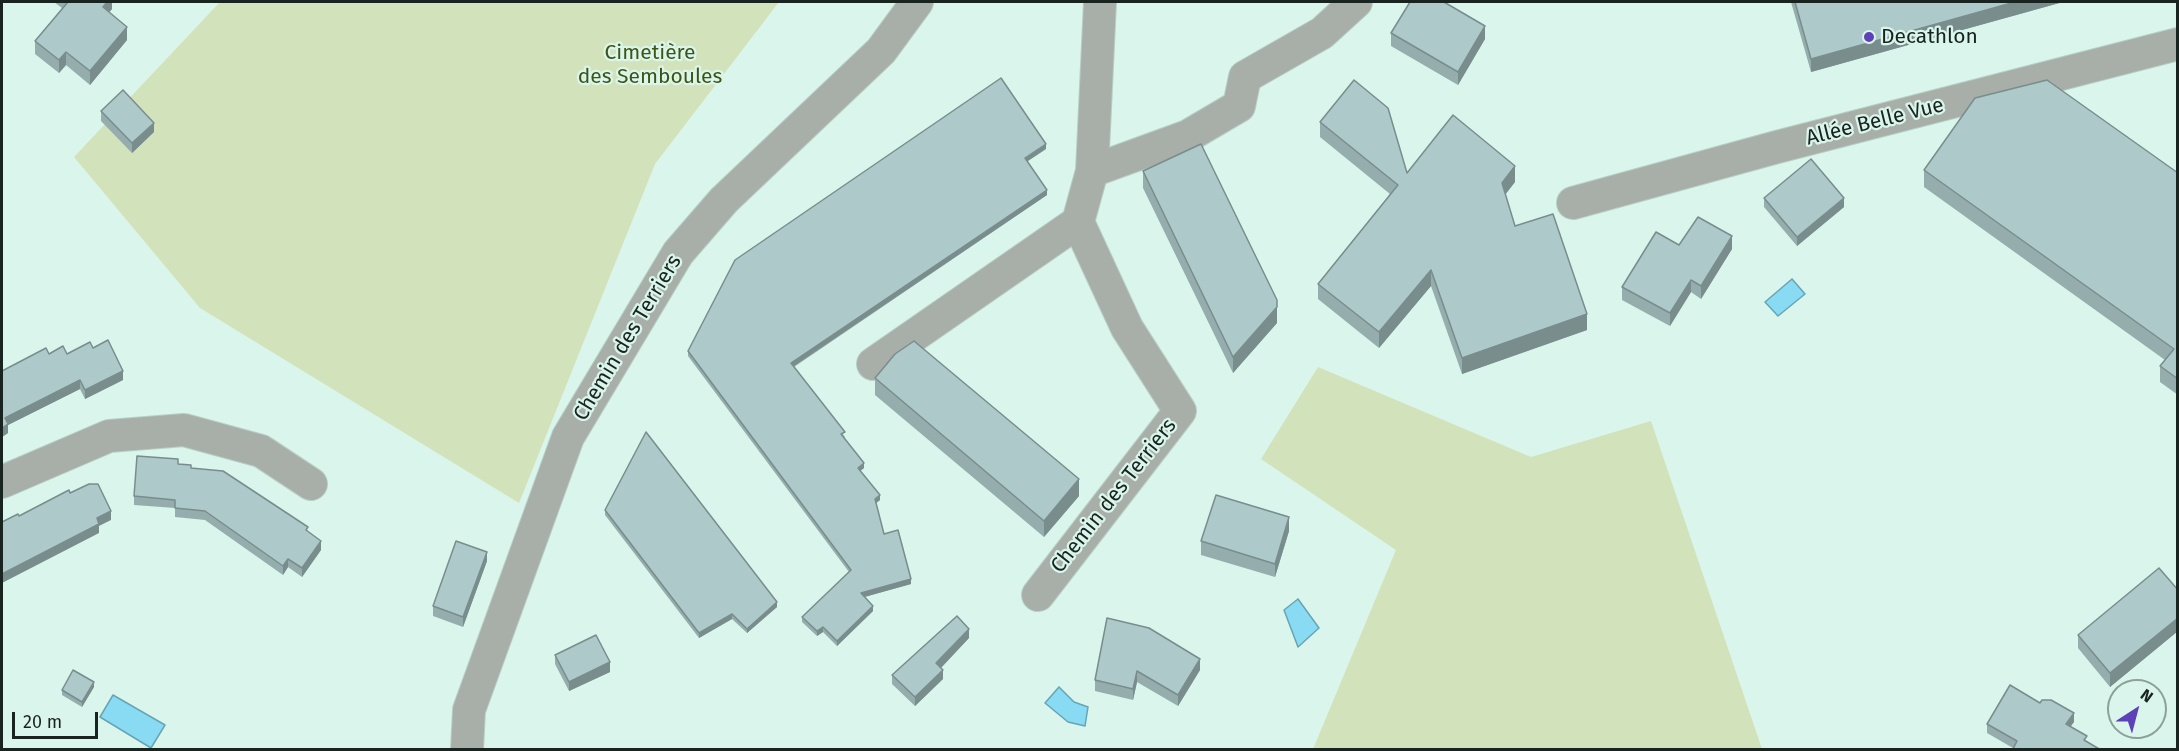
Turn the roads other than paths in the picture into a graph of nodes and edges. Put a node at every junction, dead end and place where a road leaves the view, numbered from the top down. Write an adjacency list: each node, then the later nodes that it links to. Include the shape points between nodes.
1 (917, 2): 12 (street, Chemin des Terriers, via 881,51 724,200 678,253 568,437 469,710)
2 (1100, 2): 5 (street)
3 (1356, 2): 5 (street, via 1322,33 1245,77 1239,106 1188,136)
4 (2178, 44): 6 (street, Allée Belle Vue)
5 (1092, 171): 7 (street)
6 (1573, 203)
7 (1078, 222): 8 (street); 11 (street, Chemin des Terriers, via 1127,328 1180,411)
8 (873, 363)
9 (2, 483): 10 (street, via 109,436 184,430 261,451)
10 (310, 484)
11 (1038, 595)
12 (467, 750)

